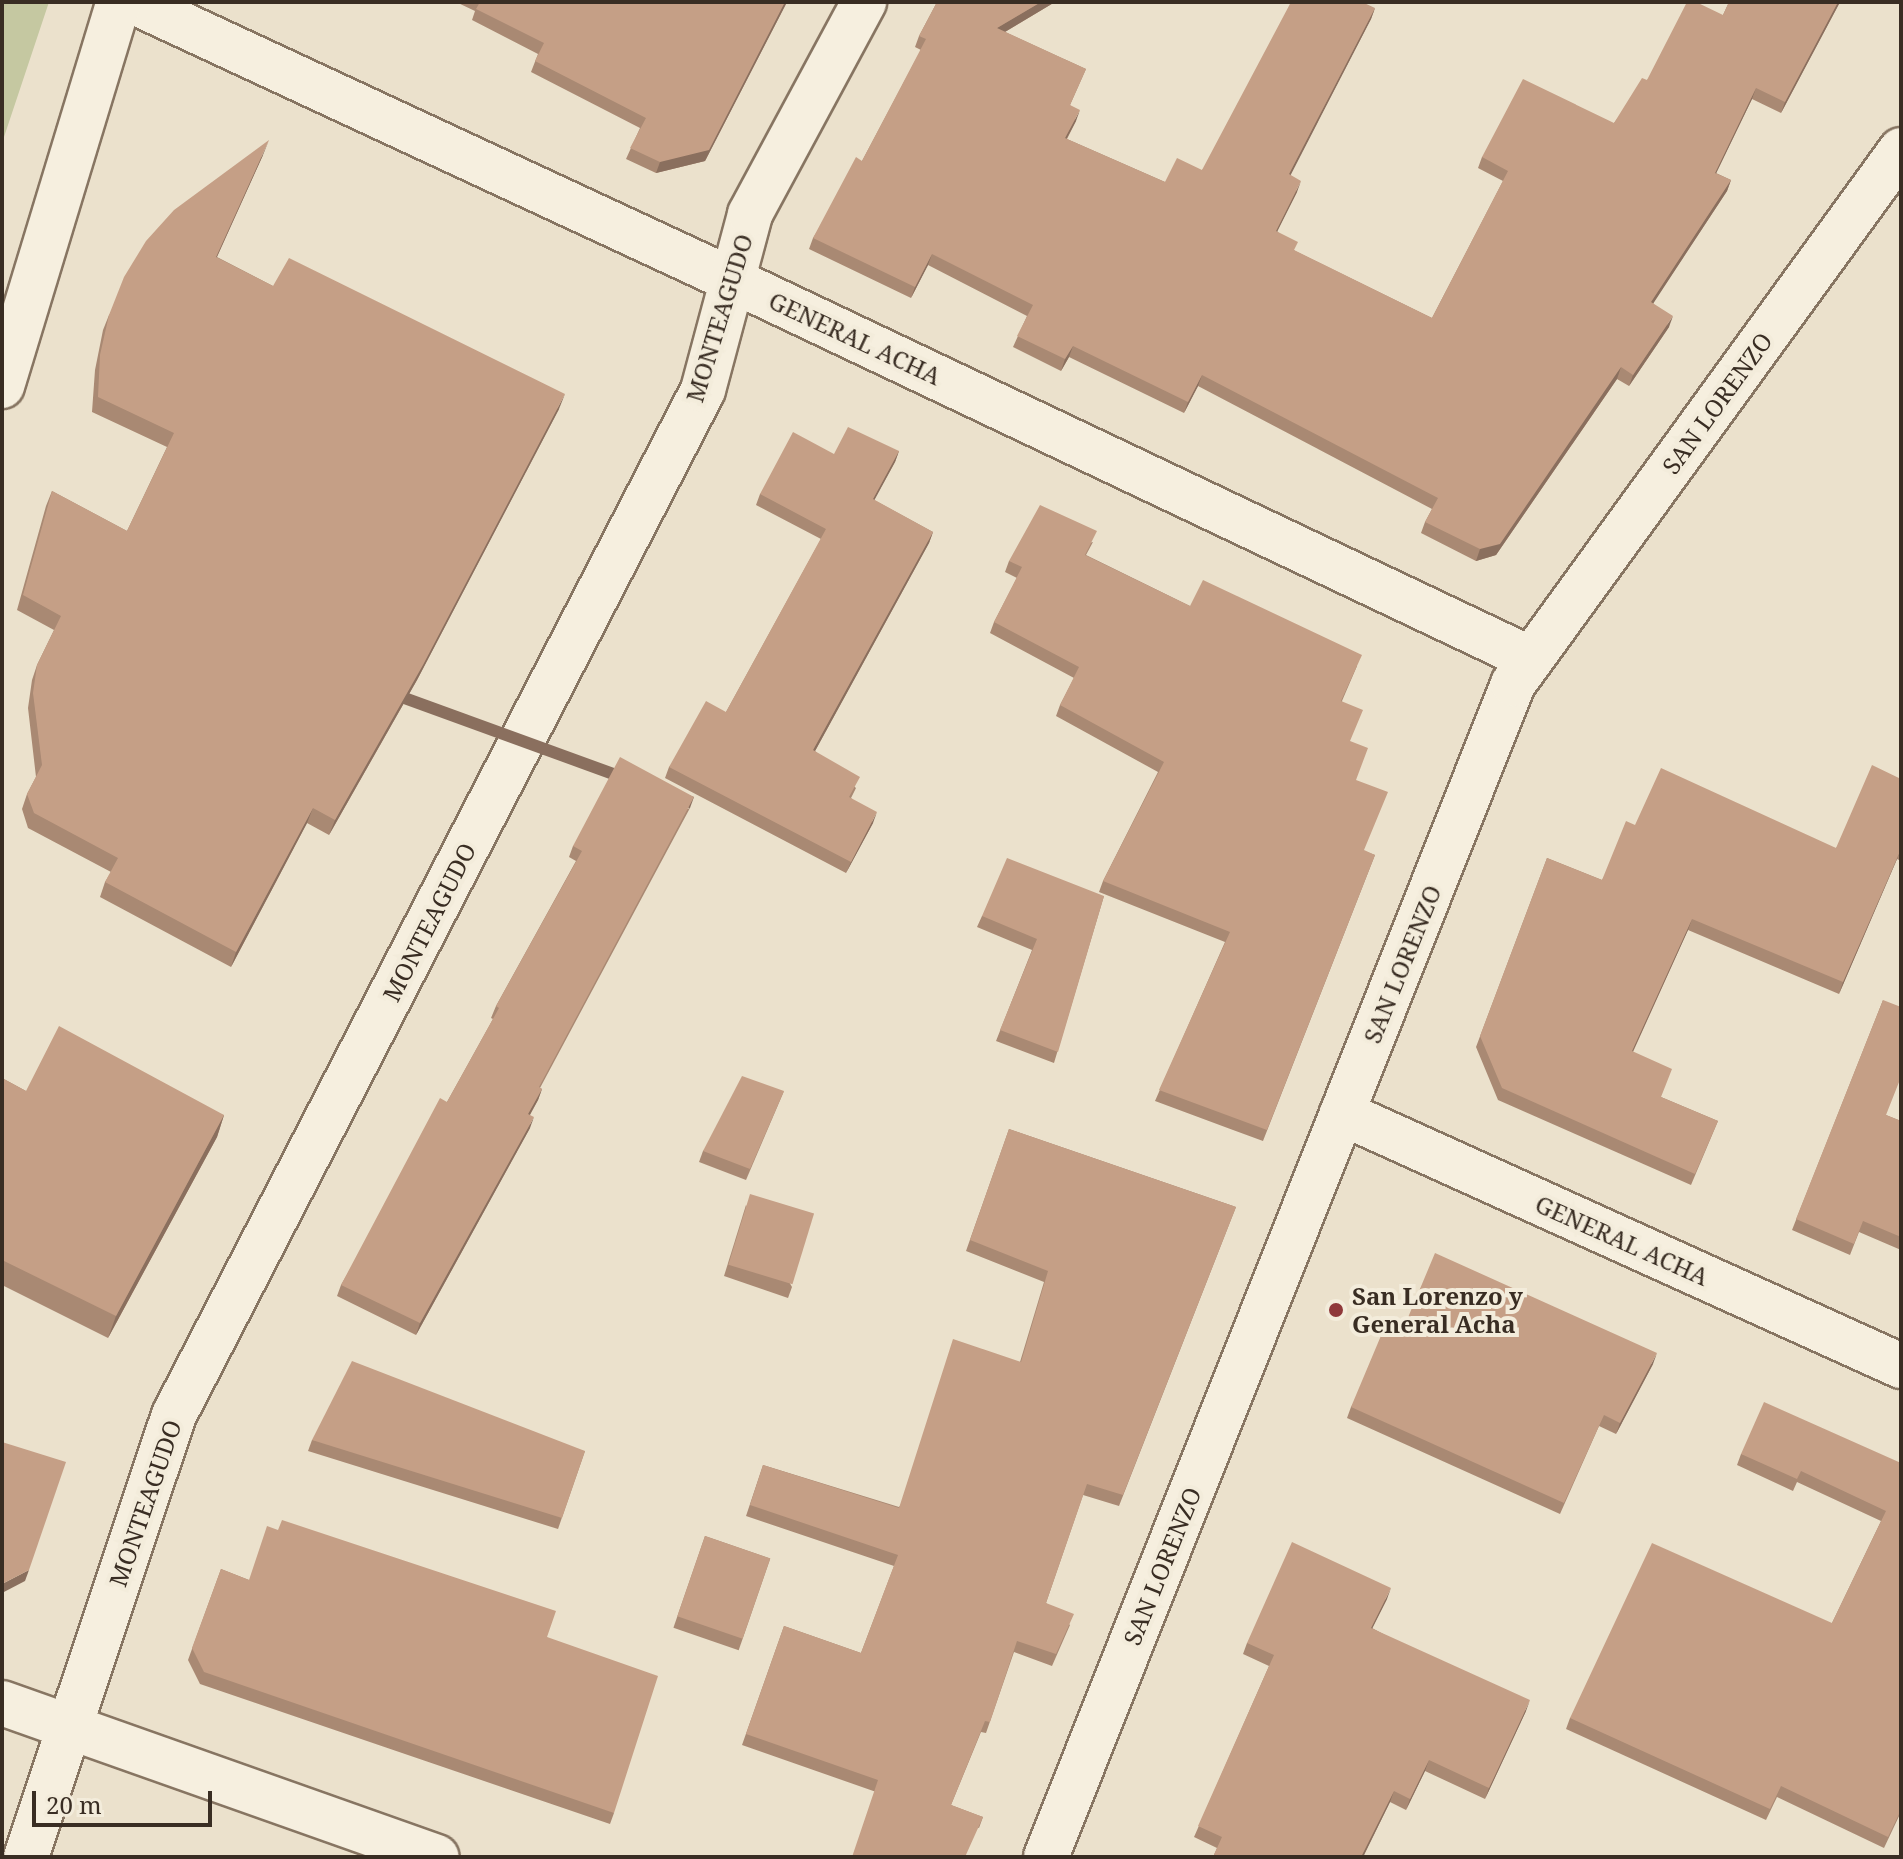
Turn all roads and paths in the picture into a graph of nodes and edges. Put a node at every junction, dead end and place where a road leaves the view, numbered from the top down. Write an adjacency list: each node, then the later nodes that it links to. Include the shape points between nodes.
1 (119, 2): 6 (street)
2 (134, 2): 5 (street, GENERAL ACHA)
3 (864, 2): 5 (street, MONTEAGUDO, via 750,214)
4 (1901, 150): 7 (street, SAN LORENZO)
5 (732, 280): 7 (street, GENERAL ACHA); 11 (street, MONTEAGUDO, via 703,390 174,1415)
6 (2, 386)
7 (1531, 659): 8 (street, SAN LORENZO, via 1513,684)
8 (1342, 1113): 9 (street, GENERAL ACHA); 14 (street, SAN LORENZO)
9 (1901, 1366)
10 (2, 1703): 11 (street)
11 (70, 1727): 12 (street, MONTEAGUDO); 13 (street)
12 (26, 1857)
13 (437, 1857)
14 (1046, 1857)

